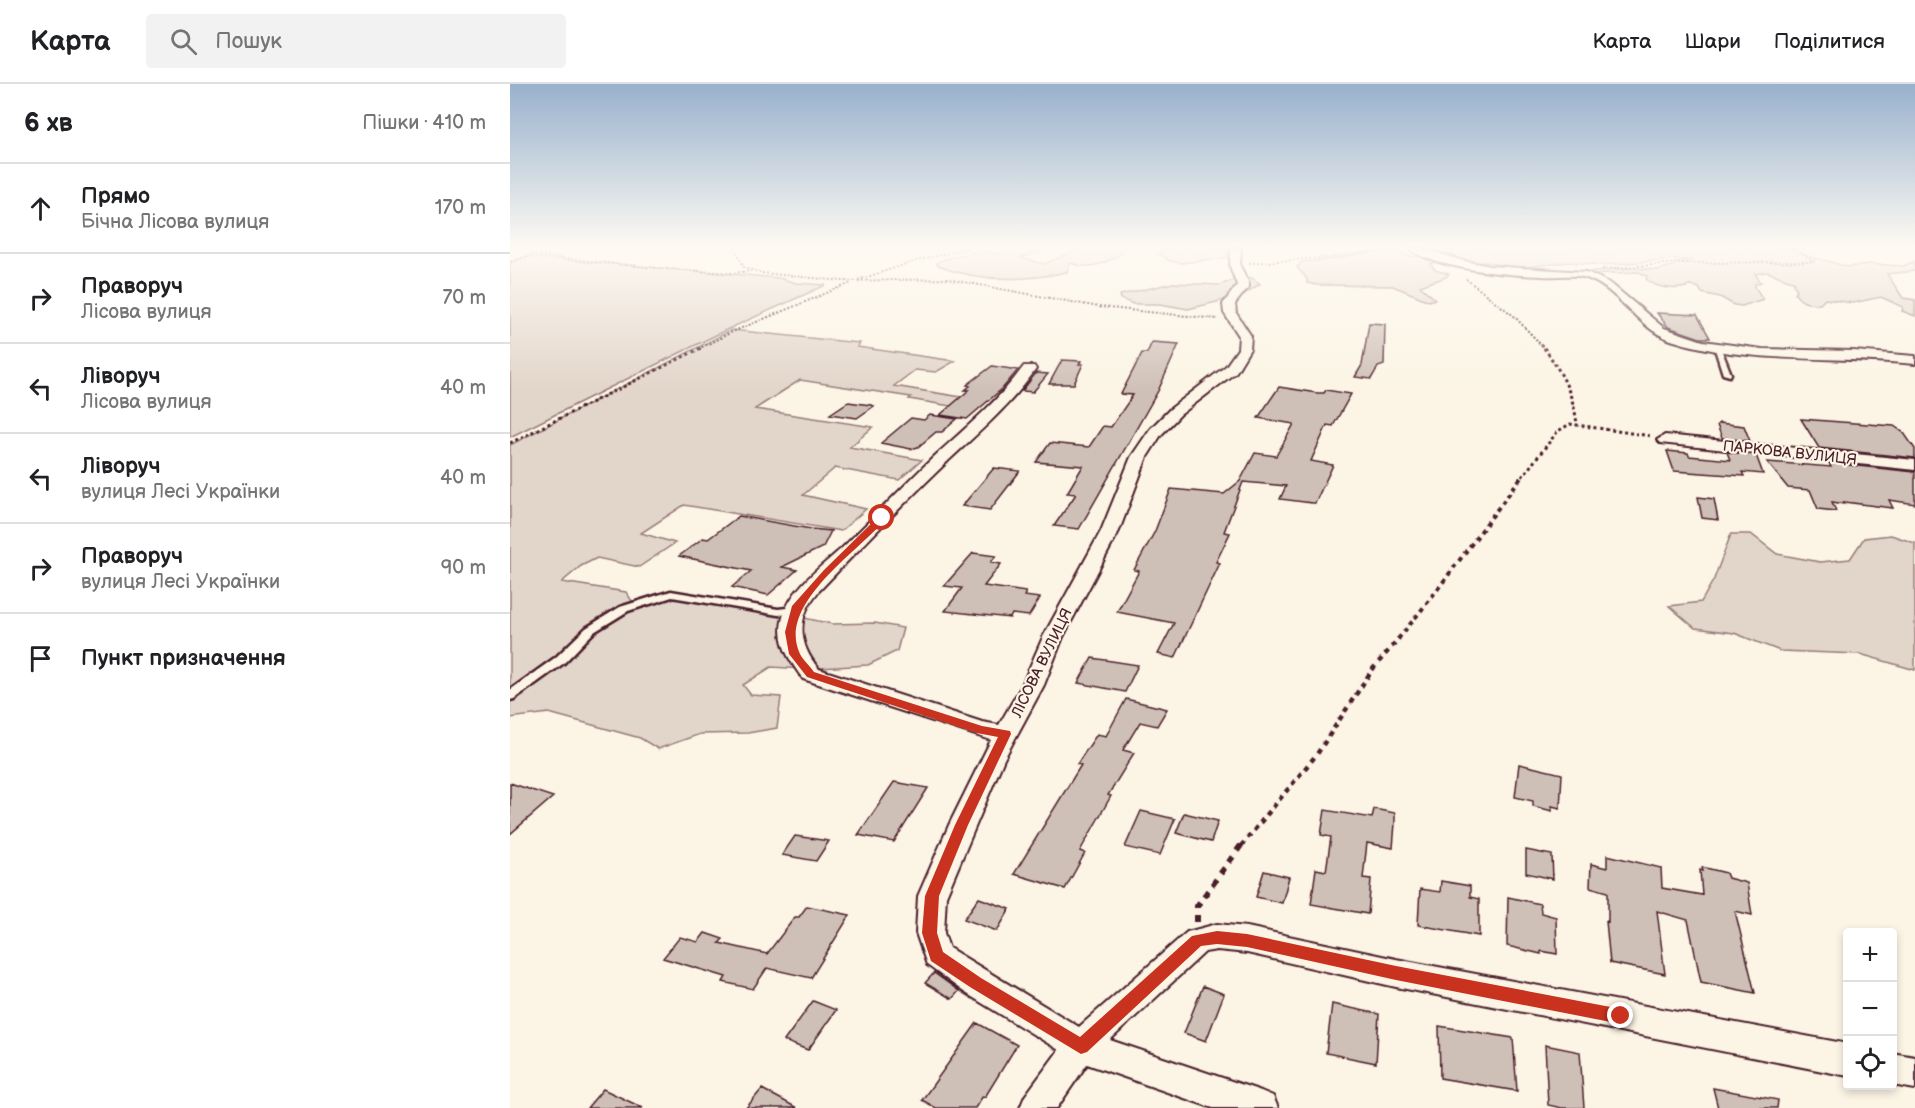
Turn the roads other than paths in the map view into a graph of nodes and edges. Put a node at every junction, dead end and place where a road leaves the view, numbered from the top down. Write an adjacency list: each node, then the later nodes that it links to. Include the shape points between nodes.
1 (1234, 296): 11 (street, ЛІСОВА ВУЛИЦЯ, via 1230,313 1245,336 1244,349 1231,369 1155,432 1139,457 1110,531)
2 (1618, 296): 3 (street, via 1659,330)
3 (1718, 349): 4 (street); 6 (lane)
4 (1915, 360)
5 (1029, 369): 9 (street, via 1000,407 931,468 827,572)
6 (1727, 374)
7 (1665, 440): 8 (street, ПАРКОВА ВУЛИЦЯ)
8 (1915, 465)
9 (795, 610): 10 (lane, via 778,612 672,594 664,596 624,609 590,630 560,660); 11 (street, via 790,632 794,654 811,674 981,730)
10 (510, 696)
11 (1005, 734): 12 (street, ЛІСОВА ВУЛИЦЯ, via 932,896 930,933 937,956)
12 (1081, 1046): 13 (street, via 1197,941 1217,937); 16 (street); 17 (street, ЛІСОВА ВУЛИЦЯ)
13 (1843, 1059)
14 (1897, 1070): 15 (street)
15 (1915, 1073)
16 (1037, 1108)
17 (1261, 1108)

